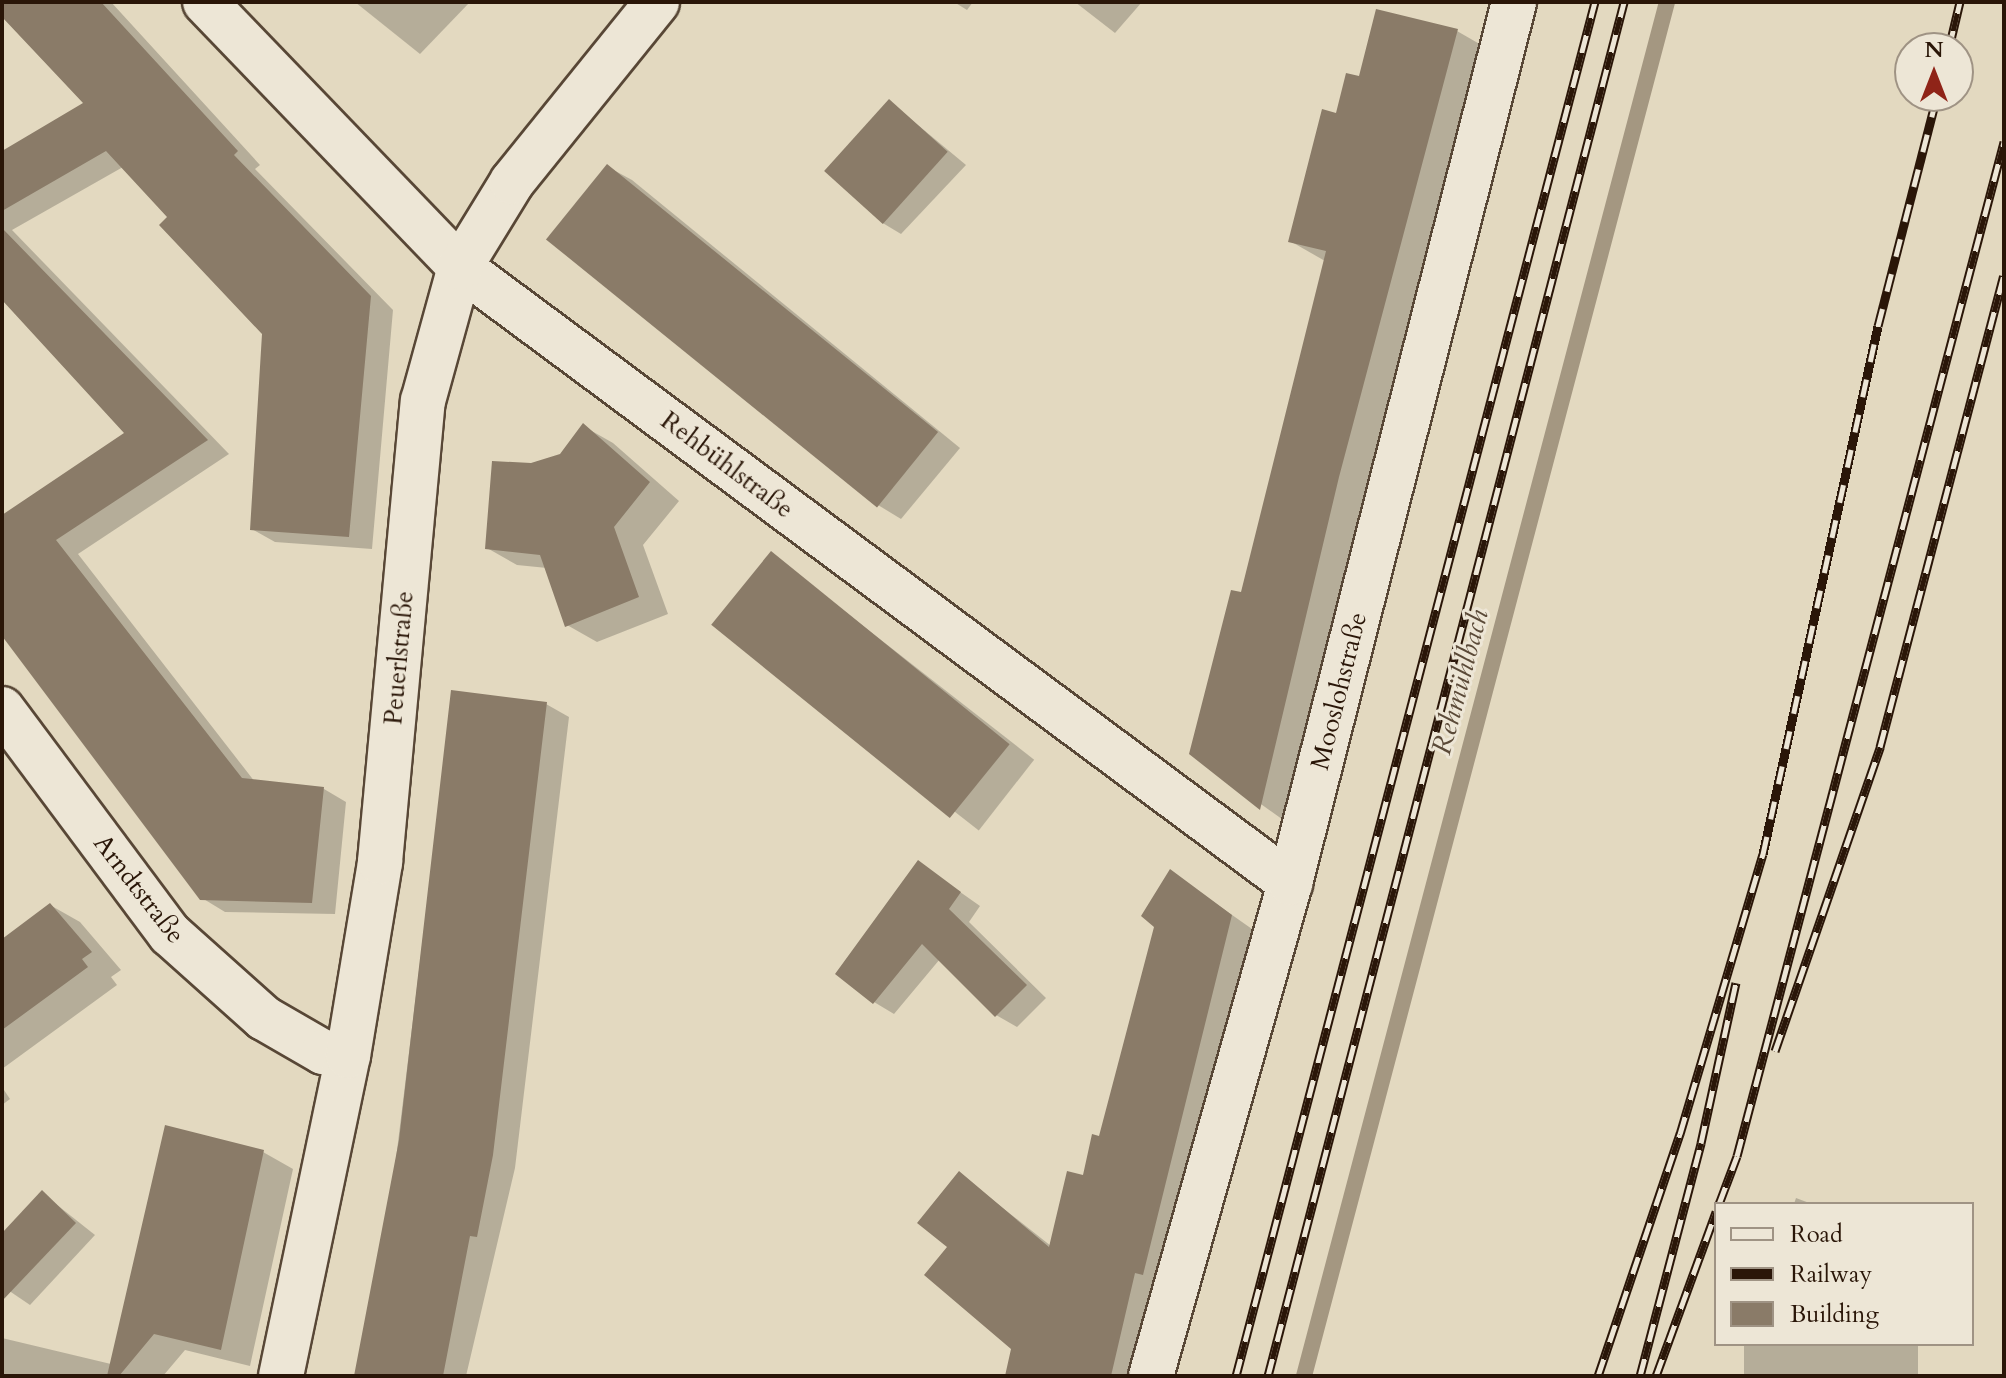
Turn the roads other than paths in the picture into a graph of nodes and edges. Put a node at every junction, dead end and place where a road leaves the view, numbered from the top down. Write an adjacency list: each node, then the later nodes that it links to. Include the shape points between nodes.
1 (205, 2): 4 (street, Rehbühlstraße)
2 (657, 2): 4 (street, Peuerlstraße, via 512,182)
3 (1514, 2): 6 (street, Mooslohstraße)
4 (460, 267): 6 (street, Rehbühlstraße); 7 (street, Peuerlstraße, via 423,401 380,862)
5 (2, 709): 7 (street, Arndtstraße, via 170,934 264,1018 310,1047)
6 (1290, 883): 9 (street, Mooslohstraße)
7 (348, 1056): 8 (street, Peuerlstraße)
8 (281, 1376)
9 (1151, 1376)

